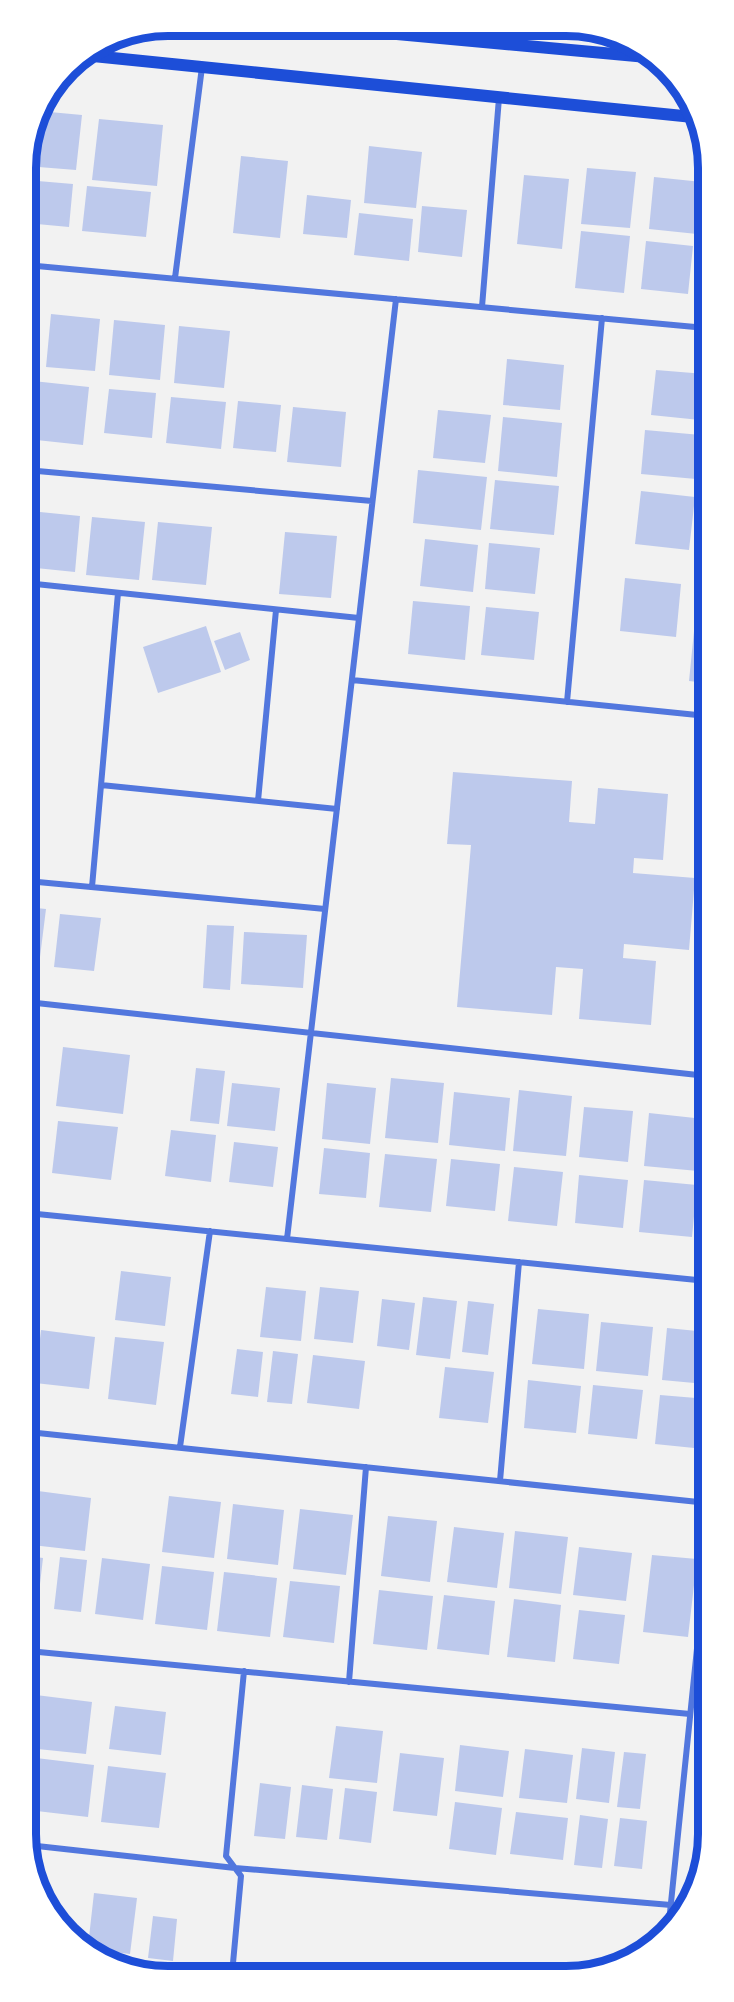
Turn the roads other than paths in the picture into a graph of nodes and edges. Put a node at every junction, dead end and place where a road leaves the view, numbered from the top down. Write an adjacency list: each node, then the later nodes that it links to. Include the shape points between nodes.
1 (419, 36): 2 (main road)
2 (635, 56)
3 (97, 57): 4 (main road)
4 (202, 68): 5 (main road); 8 (street)
5 (499, 98): 6 (main road); 10 (street)
6 (687, 116)
7 (36, 266): 8 (street)
8 (175, 278): 9 (street)
9 (396, 299): 10 (street); 14 (street)
10 (482, 307): 11 (street)
11 (602, 318): 12 (street); 20 (street)
12 (698, 327)
13 (36, 471): 14 (street)
14 (372, 501): 18 (street)
15 (36, 584): 16 (street)
16 (118, 593): 17 (street); 22 (street)
17 (276, 610): 18 (street); 23 (street)
18 (359, 618): 19 (street)
19 (352, 680): 20 (street); 24 (street)
20 (567, 702): 21 (street)
21 (698, 715)
22 (101, 785): 23 (street); 26 (street)
23 (258, 801): 24 (street)
24 (337, 809): 27 (street)
25 (36, 882): 26 (street)
26 (92, 887): 27 (street)
27 (325, 909): 29 (street)
28 (36, 1003): 29 (street)
29 (311, 1033): 30 (street); 33 (street)
30 (698, 1075)
31 (36, 1214): 32 (street)
32 (210, 1231): 33 (street); 37 (street)
33 (287, 1239): 34 (street)
34 (519, 1262): 35 (street); 39 (street)
35 (698, 1280)
36 (36, 1433): 37 (street)
37 (180, 1448): 38 (street)
38 (366, 1467): 39 (street); 44 (street)
39 (500, 1481): 40 (street)
40 (698, 1502)
41 (698, 1637): 45 (street)
42 (36, 1652): 43 (street)
43 (244, 1671): 44 (street); 47 (street, via 226,1856)
44 (349, 1682): 45 (street)
45 (690, 1714): 48 (street)
46 (37, 1846): 47 (street)
47 (235, 1868): 48 (street); 50 (street, via 241,1876)
48 (671, 1905): 49 (street)
49 (670, 1915)
50 (233, 1966)

